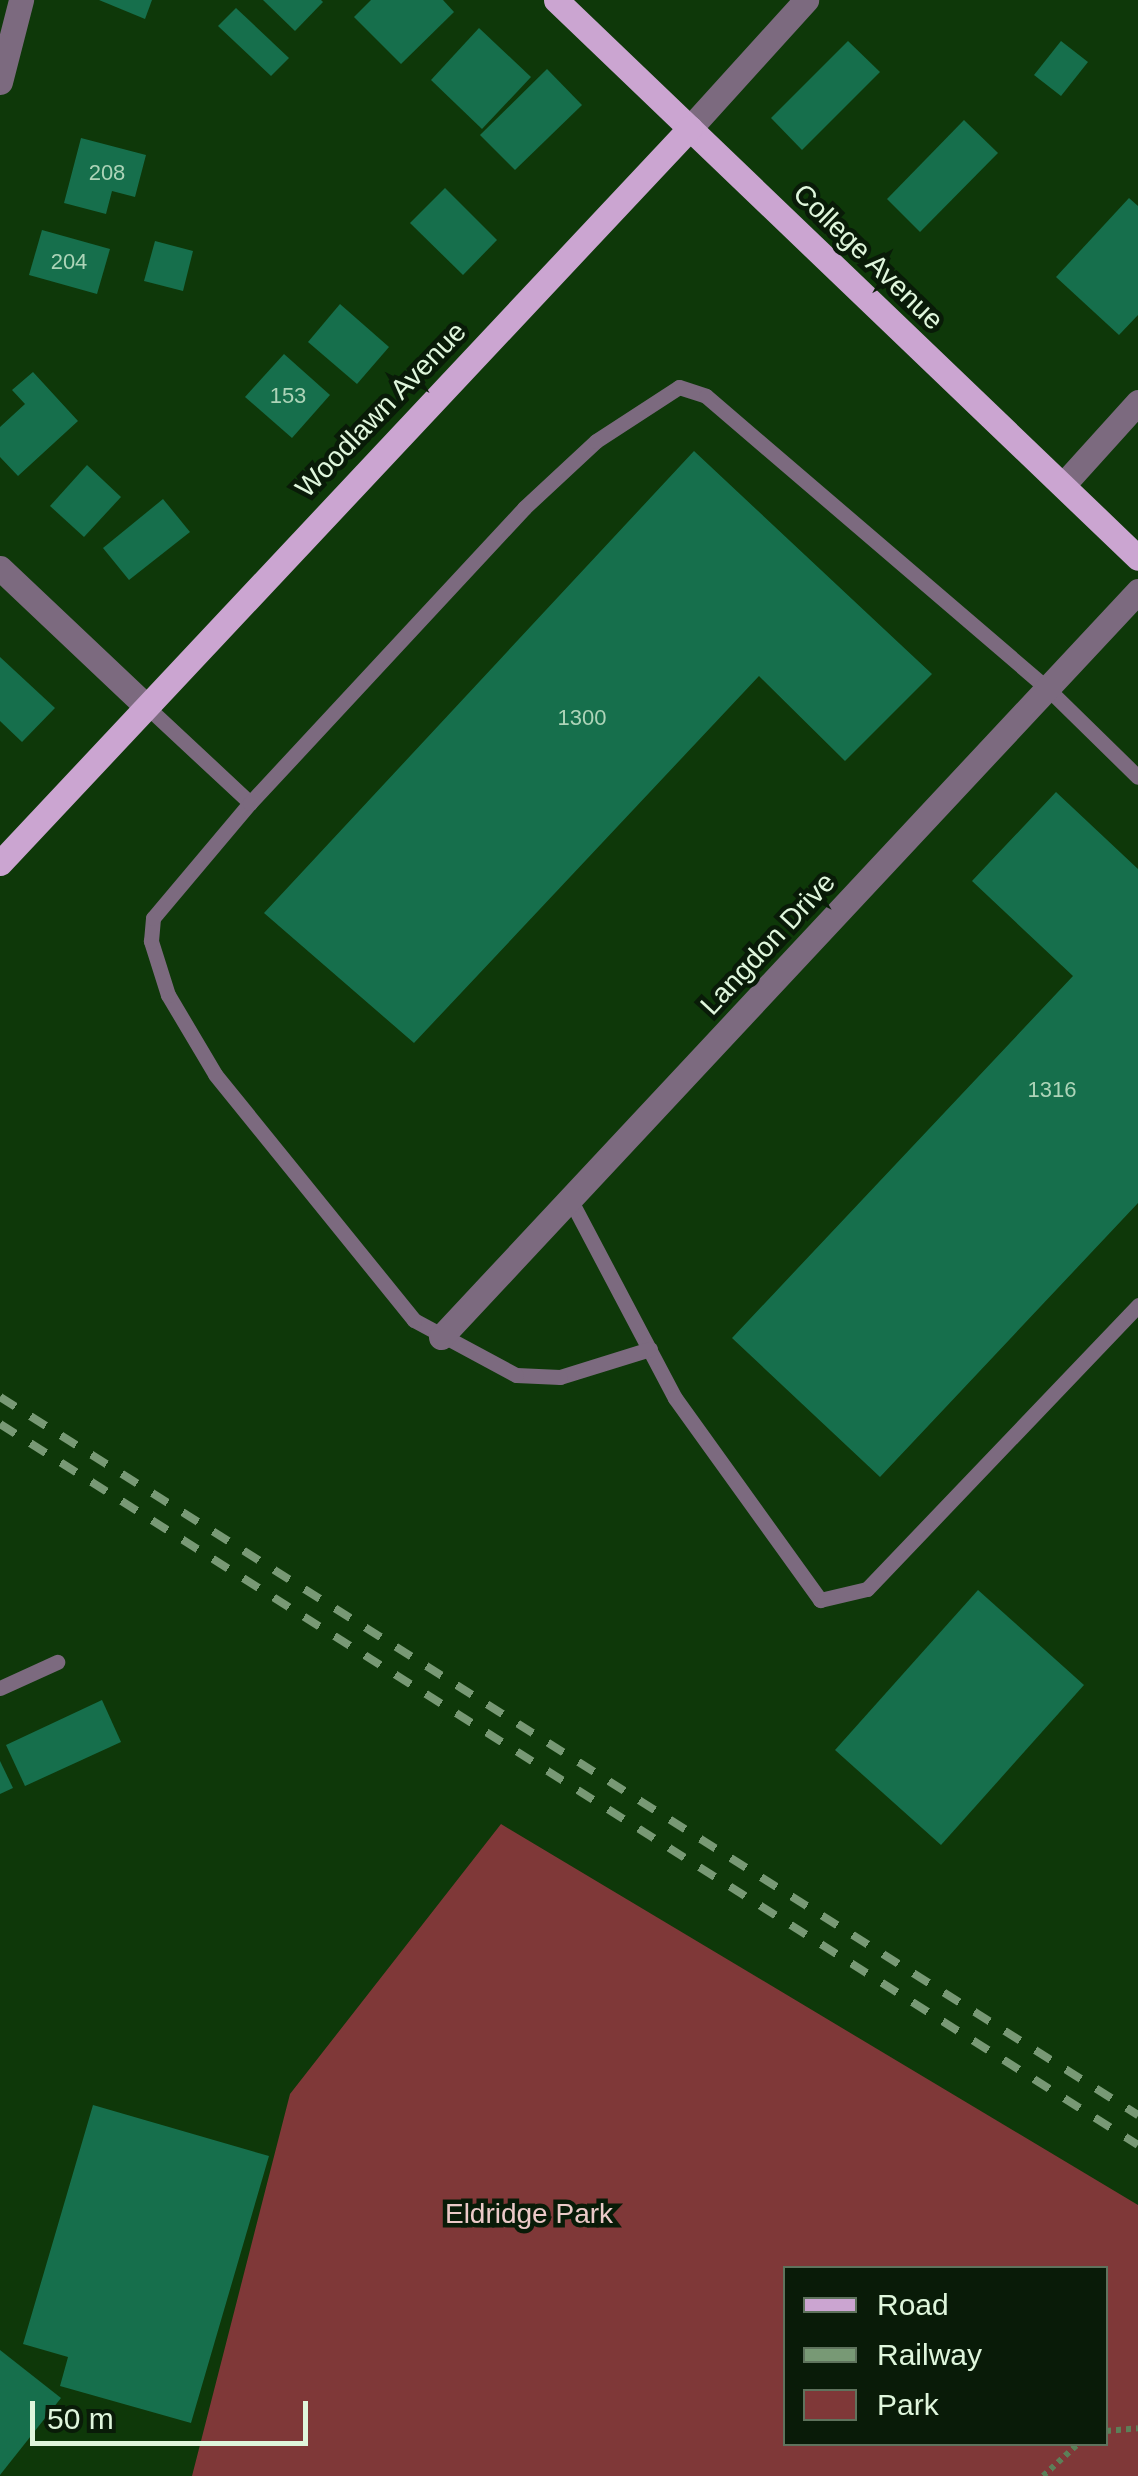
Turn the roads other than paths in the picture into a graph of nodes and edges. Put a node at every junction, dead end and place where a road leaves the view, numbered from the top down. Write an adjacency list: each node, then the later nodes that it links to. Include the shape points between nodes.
1 (21, 0): 4 (street)
2 (556, 0): 5 (main road, College Avenue)
3 (806, 0): 5 (street, Woodlawn Avenue)
4 (0, 82)
5 (690, 128): 7 (main road, College Avenue); 12 (main road, Woodlawn Avenue)
6 (1138, 402): 7 (street)
7 (1062, 485): 8 (main road, College Avenue)
8 (1138, 558)
9 (0, 568): 12 (street)
10 (1138, 591): 11 (street, Langdon Drive)
11 (1048, 688): 13 (lane); 14 (lane, via 706,396 679,387 596,441 524,508); 16 (street, Langdon Drive)
12 (144, 704): 14 (lane); 15 (main road, Woodlawn Avenue)
13 (1138, 778)
14 (250, 803): 18 (lane, via 153,918 151,941 168,994 214,1074 397,1303)
15 (0, 862)
16 (570, 1199): 18 (street, Langdon Drive); 19 (lane)
17 (1138, 1305): 19 (lane, via 867,1588 838,1600 820,1600 675,1398)
18 (442, 1336): 19 (lane, via 516,1375 560,1377)
19 (650, 1348)
20 (57, 1662): 21 (lane)
21 (0, 1688)

